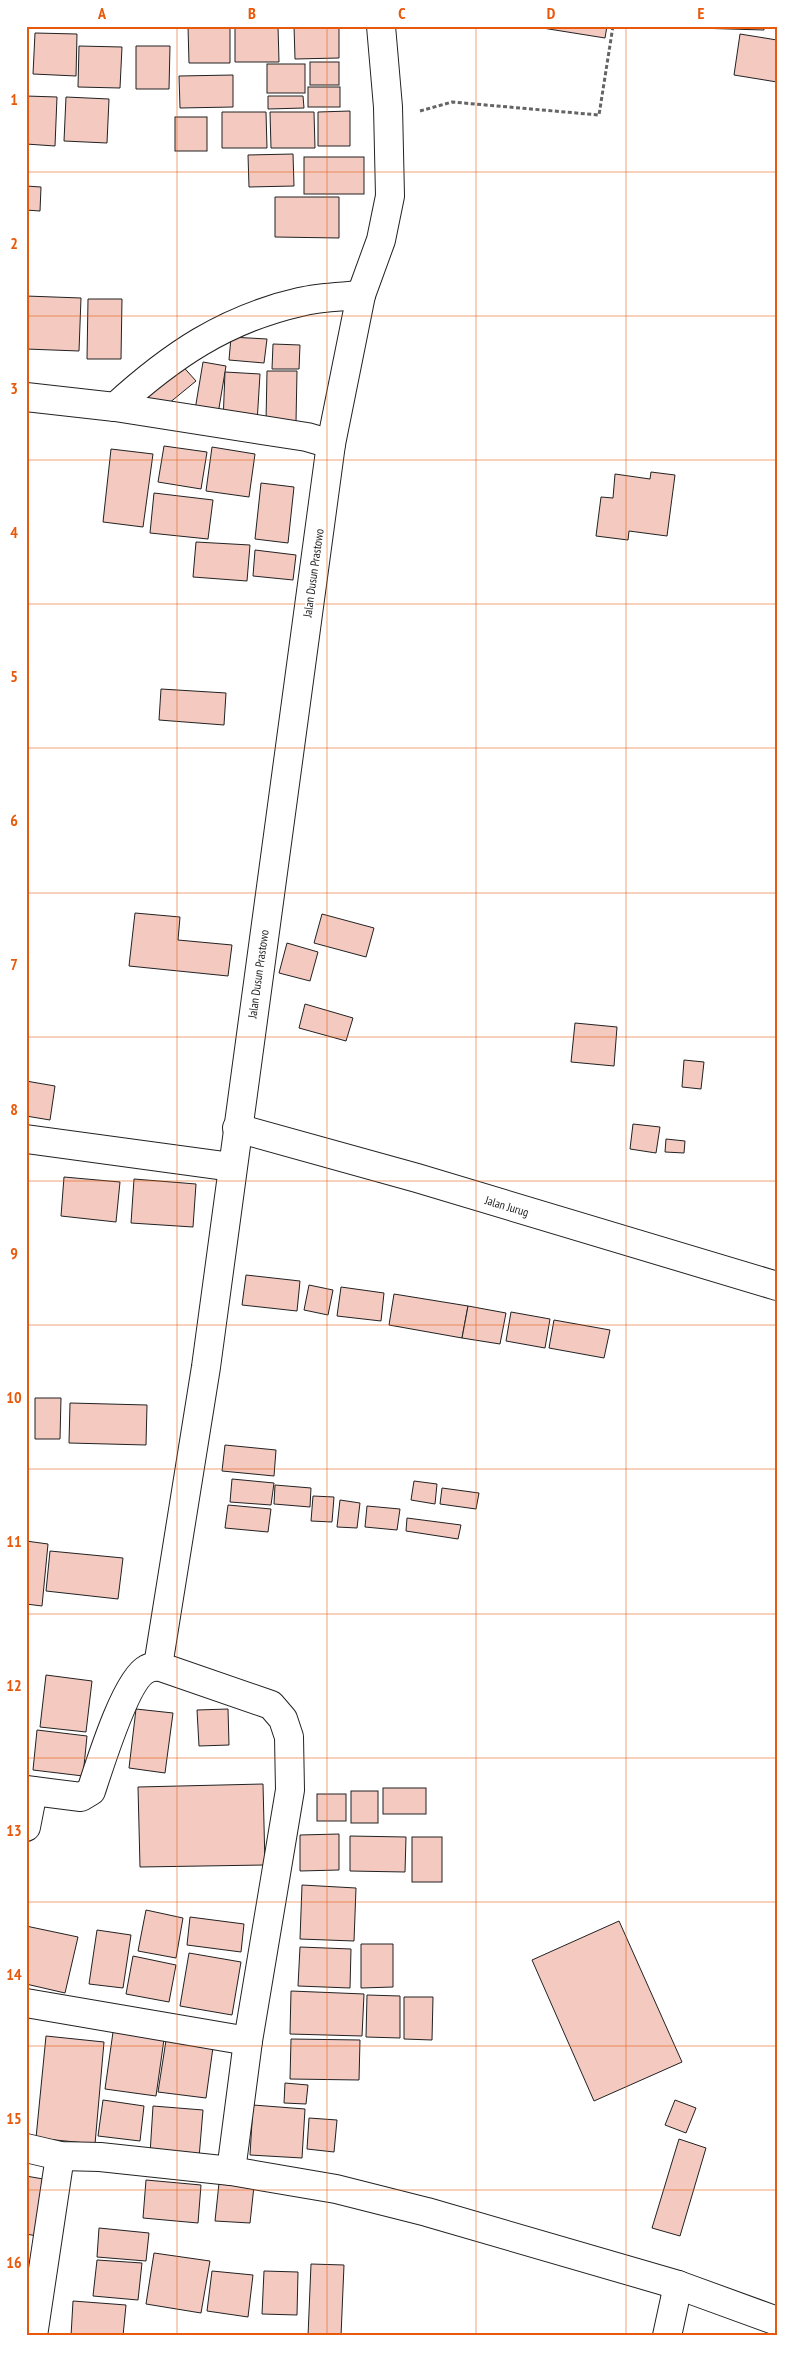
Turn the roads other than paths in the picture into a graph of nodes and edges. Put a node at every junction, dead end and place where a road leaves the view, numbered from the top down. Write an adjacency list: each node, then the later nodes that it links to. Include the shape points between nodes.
1 (381, 26): 2 (street, Jalan Dusun Prastowo, via 388,107 390,196 381,240)
2 (361, 295): 4 (street, via 301,302 233,322 180,353); 5 (street, Jalan Dusun Prastowo)
3 (26, 397): 4 (street)
4 (115, 407): 5 (street, via 307,437)
5 (331, 444): 6 (street, Jalan Dusun Prastowo)
6 (238, 1128): 8 (street, Jalan Dusun Prastowo); 9 (street, Jalan Jurug)
7 (26, 1139): 8 (street)
8 (232, 1167): 10 (street, Jalan Dusun Prastowo, via 206,1367)
9 (777, 1286)
10 (158, 1666): 11 (street, via 146,1670 130,1690 88,1795 81,1797); 14 (street, via 271,1705 283,1719 289,1736 290,1790)
11 (30, 1790): 12 (street)
12 (26, 1827)
13 (26, 2003): 14 (street)
14 (248, 2042): 17 (street)
15 (26, 2148): 16 (street)
16 (60, 2156): 17 (street); 20 (street)
17 (231, 2171): 18 (street, via 336,2189 427,2212)
18 (678, 2285): 19 (street); 21 (street)
19 (777, 2321)
20 (34, 2336)
21 (667, 2336)

